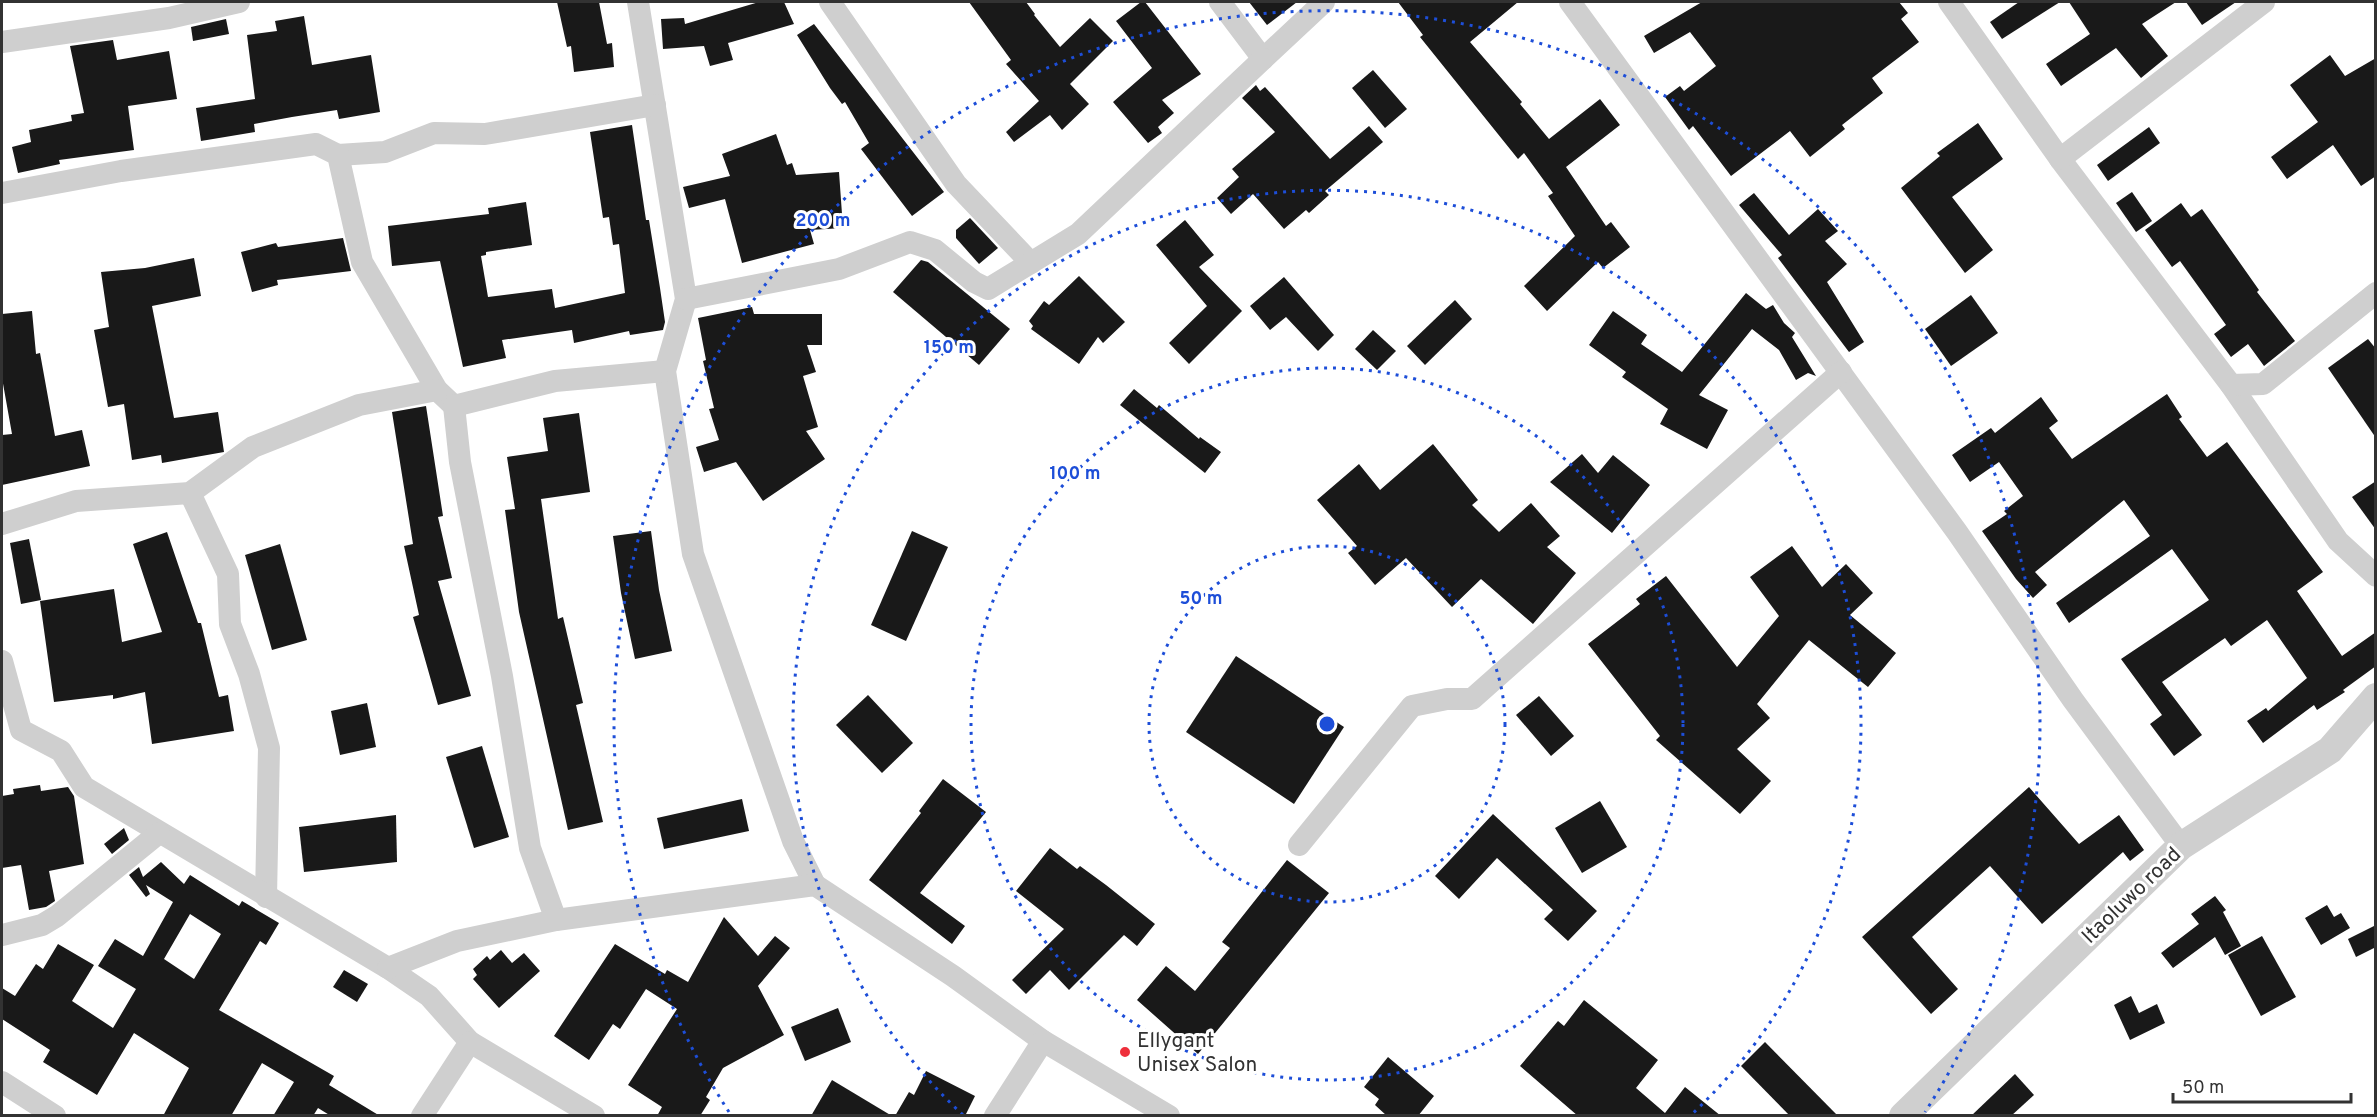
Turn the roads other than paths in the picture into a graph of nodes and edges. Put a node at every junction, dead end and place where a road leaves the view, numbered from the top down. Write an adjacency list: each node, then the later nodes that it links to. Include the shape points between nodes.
1 (239, 2): 9 (street, via 169,18)
2 (638, 2): 11 (street)
3 (830, 2): 15 (street, via 956,184)
4 (1220, 2): 10 (street)
5 (1324, 2): 10 (street)
6 (1570, 2): 19 (street)
7 (1949, 2): 13 (street)
8 (2264, 2): 13 (street)
9 (2, 42)
10 (1263, 59): 15 (street, via 1078,234)
11 (655, 105): 12 (street, via 484,134 434,133 385,152); 17 (street)
12 (338, 155): 14 (street, via 316,144 120,171); 21 (street, via 362,262)
13 (2060, 159): 20 (street)
14 (2, 194)
15 (1031, 263): 17 (street, via 988,289 935,249 910,242 839,269)
16 (2376, 293): 20 (street, via 2264,384)
17 (686, 299): 18 (street)
18 (665, 371): 22 (street, via 555,381); 31 (street, via 693,554 793,841)
19 (1841, 372): 29 (street, via 1472,699 1412,706); 30 (street)
20 (2231, 385): 25 (street, via 2338,541)
21 (437, 390): 22 (street); 23 (street, via 359,405 253,447)
22 (454, 406): 33 (street, via 460,462 500,665 530,848)
23 (190, 493): 24 (street, via 75,501); 32 (street, via 228,574 230,624 249,674 269,748)
24 (2, 524)
25 (2376, 576)
26 (2, 661): 28 (street, via 21,730 62,751 84,787)
27 (2376, 697): 30 (street, Itaoluwo road, via 2330,750)
28 (159, 833): 32 (street); 34 (street, via 57,916 42,925)
29 (1299, 845)
30 (2181, 846): 44 (street, Itaoluwo road)
31 (815, 885): 33 (street); 36 (street)
32 (266, 897): 35 (street)
33 (556, 920): 35 (street, via 457,940)
34 (2, 935)
35 (388, 968): 37 (street, via 429,996)
36 (1043, 1041): 42 (street); 43 (street)
37 (470, 1042): 40 (street); 41 (street)
38 (2, 1082): 39 (street)
39 (55, 1116)
40 (422, 1116)
41 (594, 1116)
42 (995, 1116)
43 (1169, 1116)
44 (1903, 1116)

